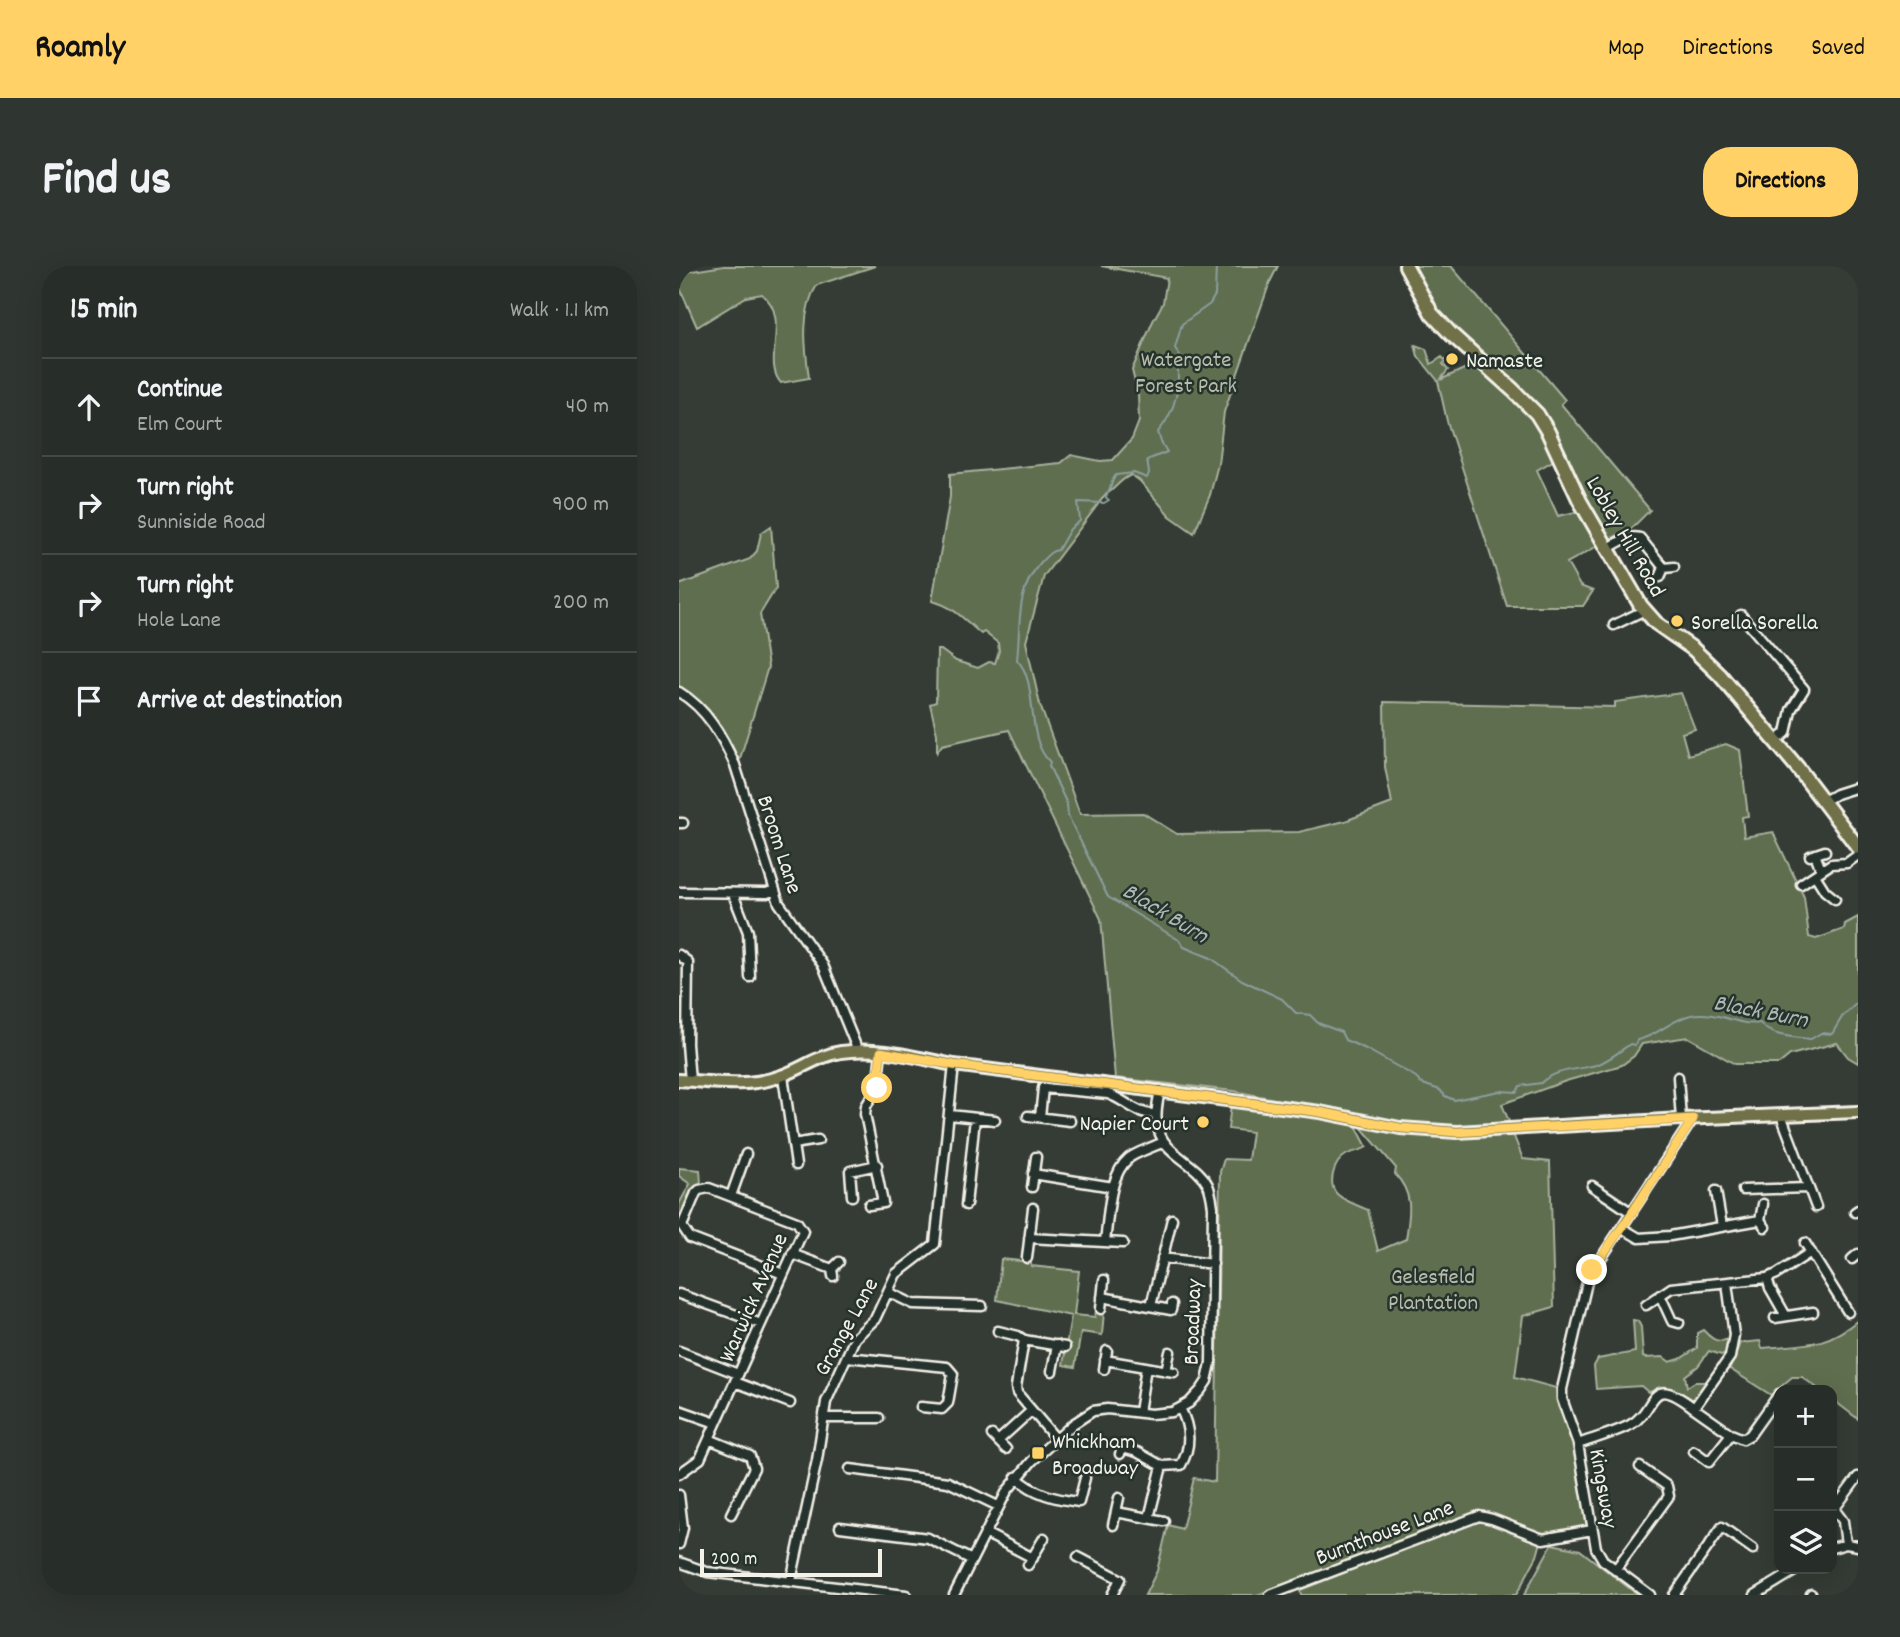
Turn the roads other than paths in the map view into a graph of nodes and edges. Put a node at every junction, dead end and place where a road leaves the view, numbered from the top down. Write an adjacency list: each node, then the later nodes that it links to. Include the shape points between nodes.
1 (1406, 266): 2 (highway, Lobley Hill Road, via 1432,314 1537,414)
2 (1607, 549): 3 (street, via 1628,537 1640,538 1662,572); 4 (highway, Lobley Hill Road)
3 (1674, 567)
4 (1645, 610): 6 (street); 8 (highway, Lobley Hill Road, via 1705,659)
5 (1741, 615): 8 (street, via 1804,689 1791,710 1786,733)
6 (1614, 625)
7 (679, 692): 16 (street, Broom Lane, via 706,716 727,747)
8 (1776, 741): 10 (highway, Lobley Hill Road)
9 (1858, 787): 10 (street)
10 (1824, 801): 11 (highway, Lobley Hill Road)
11 (1858, 847)
12 (1825, 851): 14 (street, via 1813,855)
13 (1858, 855): 14 (street)
14 (1818, 872): 15 (street); 19 (street, via 1825,891)
15 (1801, 884)
16 (774, 890): 18 (street); 23 (street, Broom Lane, via 784,914 823,965)
17 (679, 892): 18 (street)
18 (733, 894): 21 (street, via 748,932)
19 (1835, 899)
20 (679, 955): 22 (street, via 688,962)
21 (750, 977)
22 (683, 1008): 28 (street)
23 (858, 1051): 24 (main road); 26 (main road, via 829,1054)
24 (881, 1052): 25 (main road); 46 (street, via 877,1088 865,1114)
25 (954, 1065): 29 (main road); 31 (street, Grange Lane)
26 (783, 1076): 28 (main road, via 744,1083); 42 (street)
27 (1678, 1077): 37 (street)
28 (684, 1081)
29 (1160, 1090): 30 (street); 37 (main road, via 1437,1132)
30 (1156, 1114): 35 (street, via 1140,1113 1108,1094 1044,1088); 41 (street)
31 (950, 1115): 36 (street); 79 (street, Grange Lane, via 935,1244 898,1271)
32 (1781, 1115): 34 (main road); 37 (main road); 51 (street)
33 (1028, 1116): 35 (street)
34 (1857, 1116)
35 (1040, 1117): 39 (street)
36 (975, 1118): 38 (street); 58 (street)
37 (1687, 1119): 61 (street, Kingsway)
38 (995, 1120)
39 (1070, 1121)
40 (818, 1141): 42 (street)
41 (1164, 1142): 50 (street, via 1125,1162); 74 (street, Broadway, via 1208,1185 1213,1207)
42 (793, 1144): 45 (street)
43 (746, 1154): 55 (street)
44 (1035, 1157): 47 (street)
45 (796, 1165)
46 (877, 1165): 54 (street, via 850,1171); 57 (street, via 883,1203)
47 (1033, 1174): 48 (street); 50 (street)
48 (1032, 1186)
49 (1592, 1186): 61 (street)
50 (1113, 1187): 66 (street)
51 (1807, 1188): 52 (street); 59 (street)
52 (1743, 1190)
53 (1716, 1191): 63 (street)
54 (853, 1192)
55 (731, 1196): 70 (street, Warwick Avenue, via 797,1222 803,1231); 75 (street, Warwick Avenue, via 709,1188 699,1190 682,1226 690,1238)
56 (1763, 1204): 63 (street, via 1763,1224)
57 (869, 1205)
58 (966, 1205)
59 (1815, 1207)
60 (1033, 1209): 65 (street)
61 (1632, 1213): 64 (street, Kingsway)
62 (1172, 1219): 72 (street)
63 (1722, 1226): 64 (street, via 1639,1238)
64 (1622, 1228): 119 (street, Kingsway, via 1588,1278 1567,1364 1562,1399)
65 (1030, 1238): 66 (street); 71 (street)
66 (1105, 1241): 68 (street)
67 (1805, 1243): 69 (street)
68 (1123, 1244)
69 (1811, 1252): 76 (street); 84 (street)
70 (792, 1254): 73 (street, via 833,1273); 75 (street, Warwick Avenue)
71 (1027, 1258)
72 (1162, 1258): 74 (street); 88 (street)
73 (839, 1262)
74 (1213, 1264): 108 (street, Broadway, via 1209,1374 1195,1398)
75 (783, 1274): 95 (street, Warwick Avenue)
76 (1767, 1278): 78 (street); 92 (street)
77 (1104, 1280): 82 (street)
78 (1727, 1283): 81 (street, via 1671,1288); 109 (street, via 1732,1349)
79 (888, 1292): 87 (street, via 913,1304); 100 (street, Grange Lane)
80 (679, 1294): 95 (street)
81 (1660, 1295): 86 (street); 94 (street, via 1672,1321)
82 (1102, 1297): 88 (street); 89 (street)
83 (1851, 1297): 84 (street)
84 (1842, 1303): 91 (street)
85 (1172, 1304): 88 (street, via 1171,1310)
86 (1646, 1305)
87 (982, 1306)
88 (1151, 1306)
89 (1101, 1308)
90 (1813, 1312): 92 (street)
91 (1848, 1312)
92 (1786, 1316): 93 (street)
93 (1775, 1318)
94 (1679, 1323)
95 (761, 1324): 104 (street, Warwick Avenue)
96 (998, 1331): 97 (street)
97 (1024, 1340): 103 (street, via 1061,1346); 111 (street, via 1016,1387)
98 (679, 1351): 104 (street)
99 (1170, 1352): 102 (street, via 1170,1371)
100 (847, 1357): 107 (street, via 947,1367 953,1374 948,1403 942,1409); 113 (street, Grange Lane)
101 (1105, 1360): 102 (street)
102 (1146, 1367): 112 (street)
103 (1052, 1371)
104 (737, 1378): 106 (street); 115 (street, Warwick Avenue)
105 (1774, 1401): 116 (street, via 1743,1440)
106 (790, 1403)
107 (921, 1408)
108 (1180, 1408): 112 (street); 123 (street, via 1189,1432 1185,1458 1181,1465)
109 (1695, 1408): 116 (street); 119 (street, via 1672,1393 1660,1394 1630,1425)
110 (679, 1410): 115 (street)
111 (1031, 1411): 118 (street); 120 (street, via 995,1438)
112 (1139, 1412): 118 (street, via 1094,1411)
113 (823, 1418): 114 (street); 154 (street, Grange Lane)
114 (879, 1419)
115 (716, 1423): 117 (street, Warwick Avenue)
116 (1731, 1434): 121 (street, via 1709,1462)
117 (709, 1439): 126 (street, Warwick Avenue, via 699,1459); 136 (street, via 750,1456 754,1468)
118 (1056, 1439): 127 (street)
119 (1578, 1444): 141 (street, Kingsway)
120 (1006, 1449)
121 (1694, 1451)
122 (1120, 1454): 123 (street, via 1122,1448 1137,1452)
123 (1162, 1466): 137 (street)
124 (1640, 1467): 152 (street, via 1667,1486 1669,1496)
125 (850, 1469): 133 (street, via 948,1482)
126 (679, 1474)
127 (1016, 1477): 129 (street, via 1046,1496 1079,1502); 133 (street)
128 (1858, 1477): 132 (street)
129 (1085, 1478)
130 (679, 1495): 144 (street, via 683,1521)
131 (1119, 1497): 134 (street)
132 (1837, 1502)
133 (998, 1506): 142 (street)
134 (1116, 1511): 137 (street); 139 (street)
135 (1836, 1511): 145 (street, via 1843,1521)
136 (731, 1514)
137 (1149, 1518): 138 (street)
138 (1164, 1521)
139 (1114, 1525)
140 (839, 1527): 150 (street, via 928,1538)
141 (1592, 1531): 152 (street, Kingsway, via 1599,1556); 159 (street, Burnthouse Lane, via 1543,1539 1479,1516)
142 (985, 1532): 143 (street, via 1031,1561); 150 (street)
143 (1044, 1538)
144 (679, 1542)
145 (1846, 1544): 146 (street); 147 (street)
146 (1858, 1546)
147 (1837, 1547)
148 (1753, 1549): 161 (street, via 1723,1527)
149 (1078, 1557): 158 (street, via 1120,1578)
150 (971, 1560): 155 (street)
151 (679, 1562): 154 (street, via 707,1572)
152 (1615, 1570): 160 (street, Kingsway)
153 (1790, 1574): 162 (street)
154 (792, 1581): 156 (street)
155 (955, 1592): 157 (street)
156 (906, 1595)
157 (968, 1595)
158 (1112, 1595)
159 (1270, 1595)
160 (1650, 1595)
161 (1674, 1595)
162 (1755, 1595)

